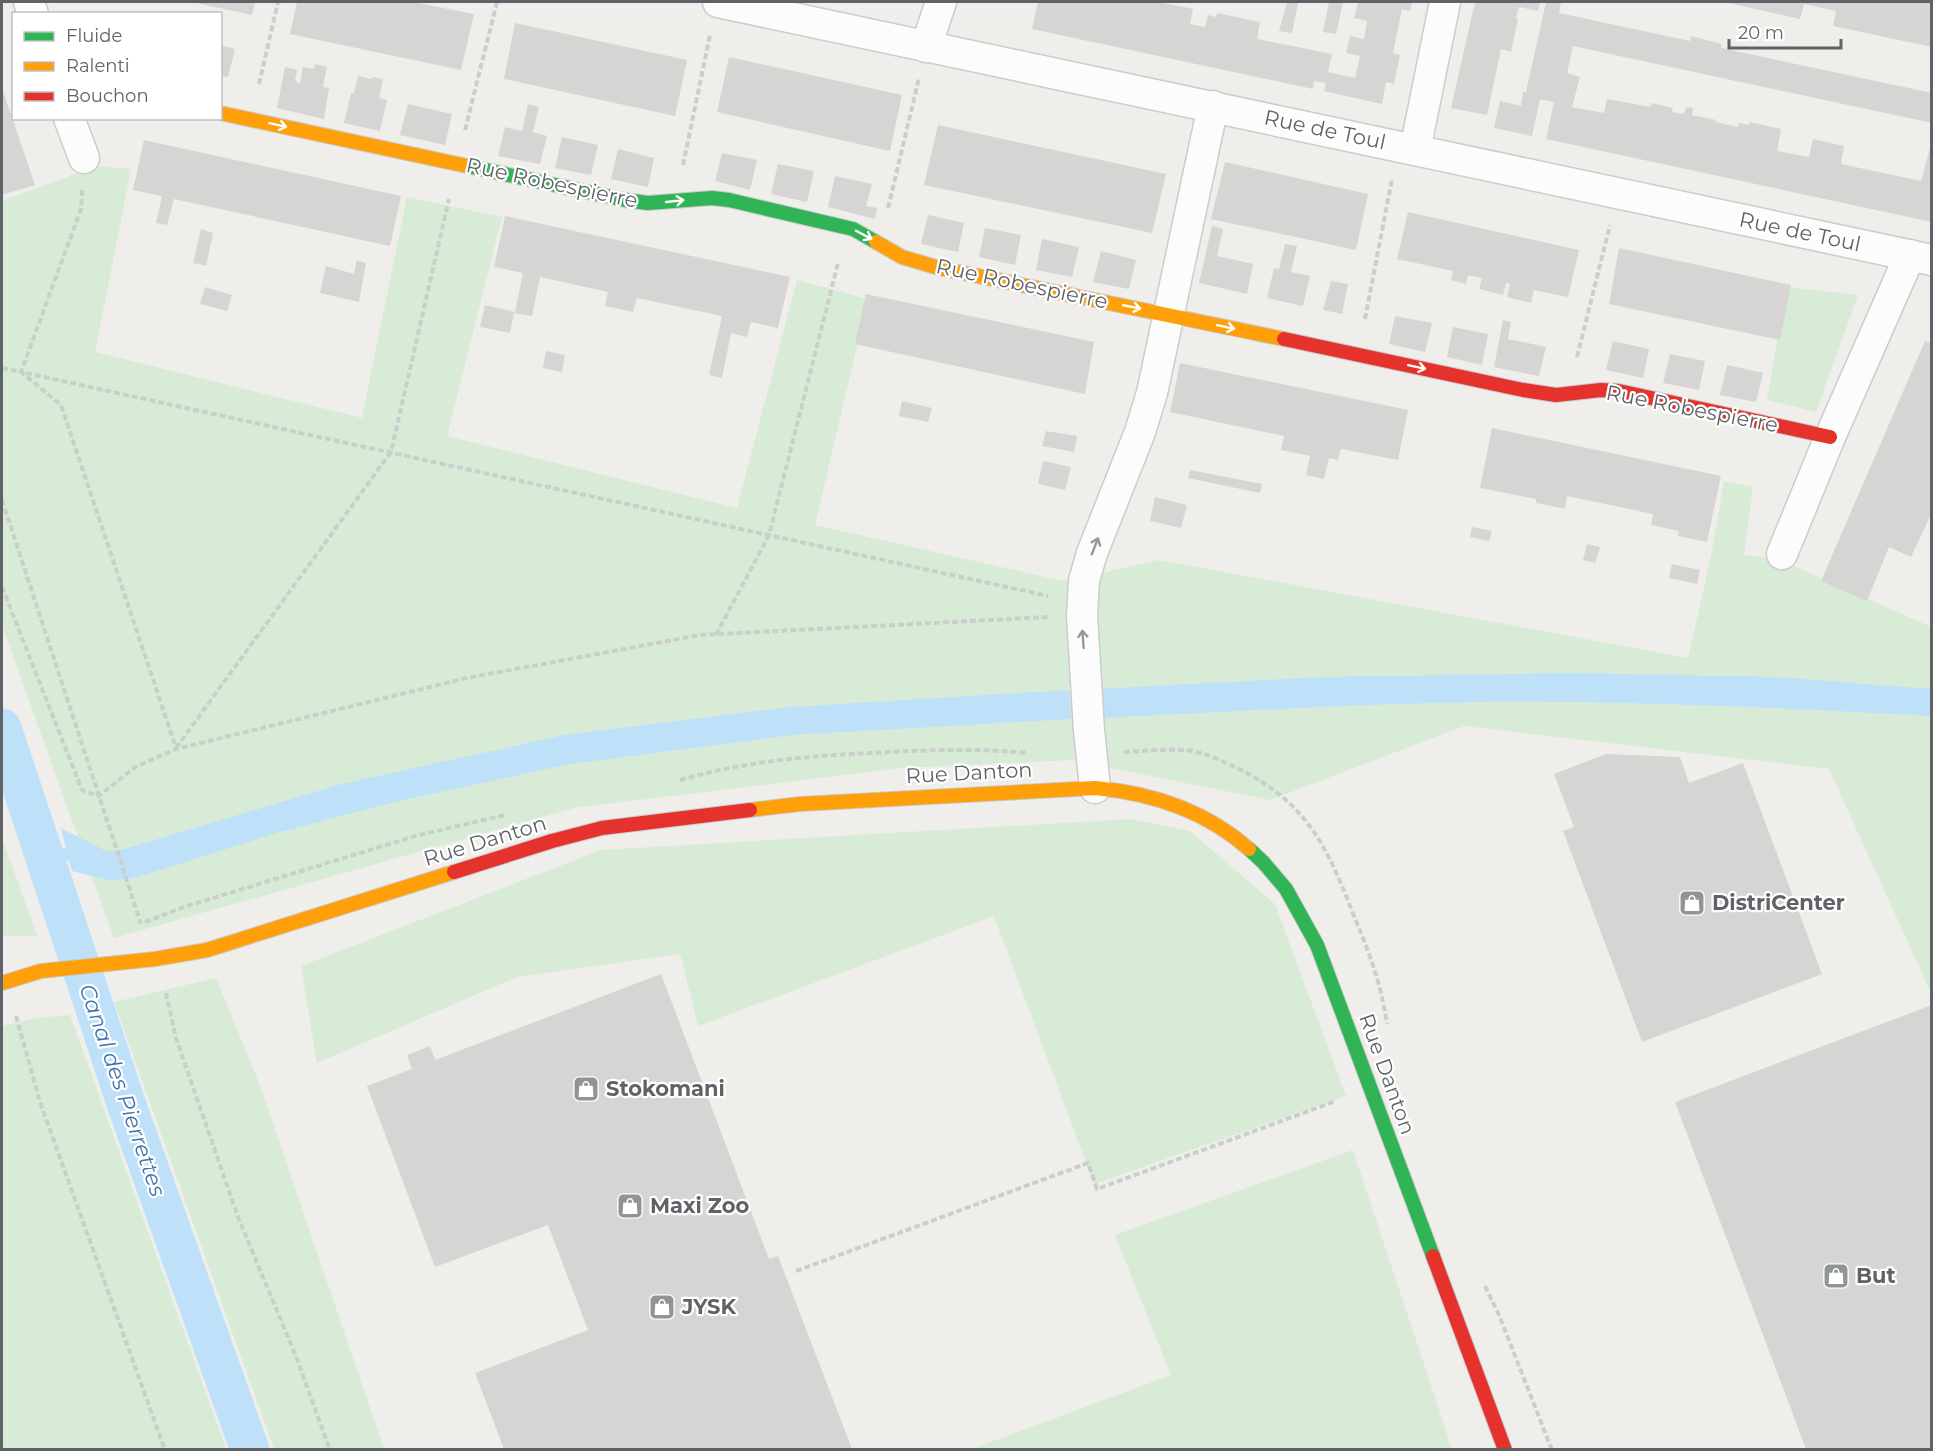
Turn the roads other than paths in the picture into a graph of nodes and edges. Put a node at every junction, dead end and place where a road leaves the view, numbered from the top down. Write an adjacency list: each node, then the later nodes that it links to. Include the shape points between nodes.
1 (941, 2): 4 (street)
2 (1445, 2): 8 (street)
3 (715, 13): 4 (street, Rue de Toul)
4 (926, 47): 5 (street, Rue de Toul)
5 (1213, 106): 8 (street, Rue de Toul); 11 (street)
6 (222, 113): 11 (street, Rue Robespierre, one-way to 11, via 625,200 729,200 847,227 902,257 939,268)
7 (70, 120): 9 (street)
8 (1407, 148): 10 (street, Rue de Toul)
9 (84, 158)
10 (1921, 258): 12 (street)
11 (1169, 314): 12 (street, Rue Robespierre, one-way to 12, via 1523,390 1556,395 1619,391); 14 (street, one-way to 11, via 1081,609 1084,581 1140,432)
12 (1830, 437): 13 (street)
13 (1782, 554)
14 (1095, 788): 16 (street, Rue Danton, via 800,804 603,828 207,950); 18 (street, Rue Danton, via 1159,798 1202,816 1245,845 1281,882 1295,903 1321,956)
15 (2, 967): 16 (street)
16 (41, 971): 17 (street, Rue Danton)
17 (2, 983)
18 (1504, 1449)

